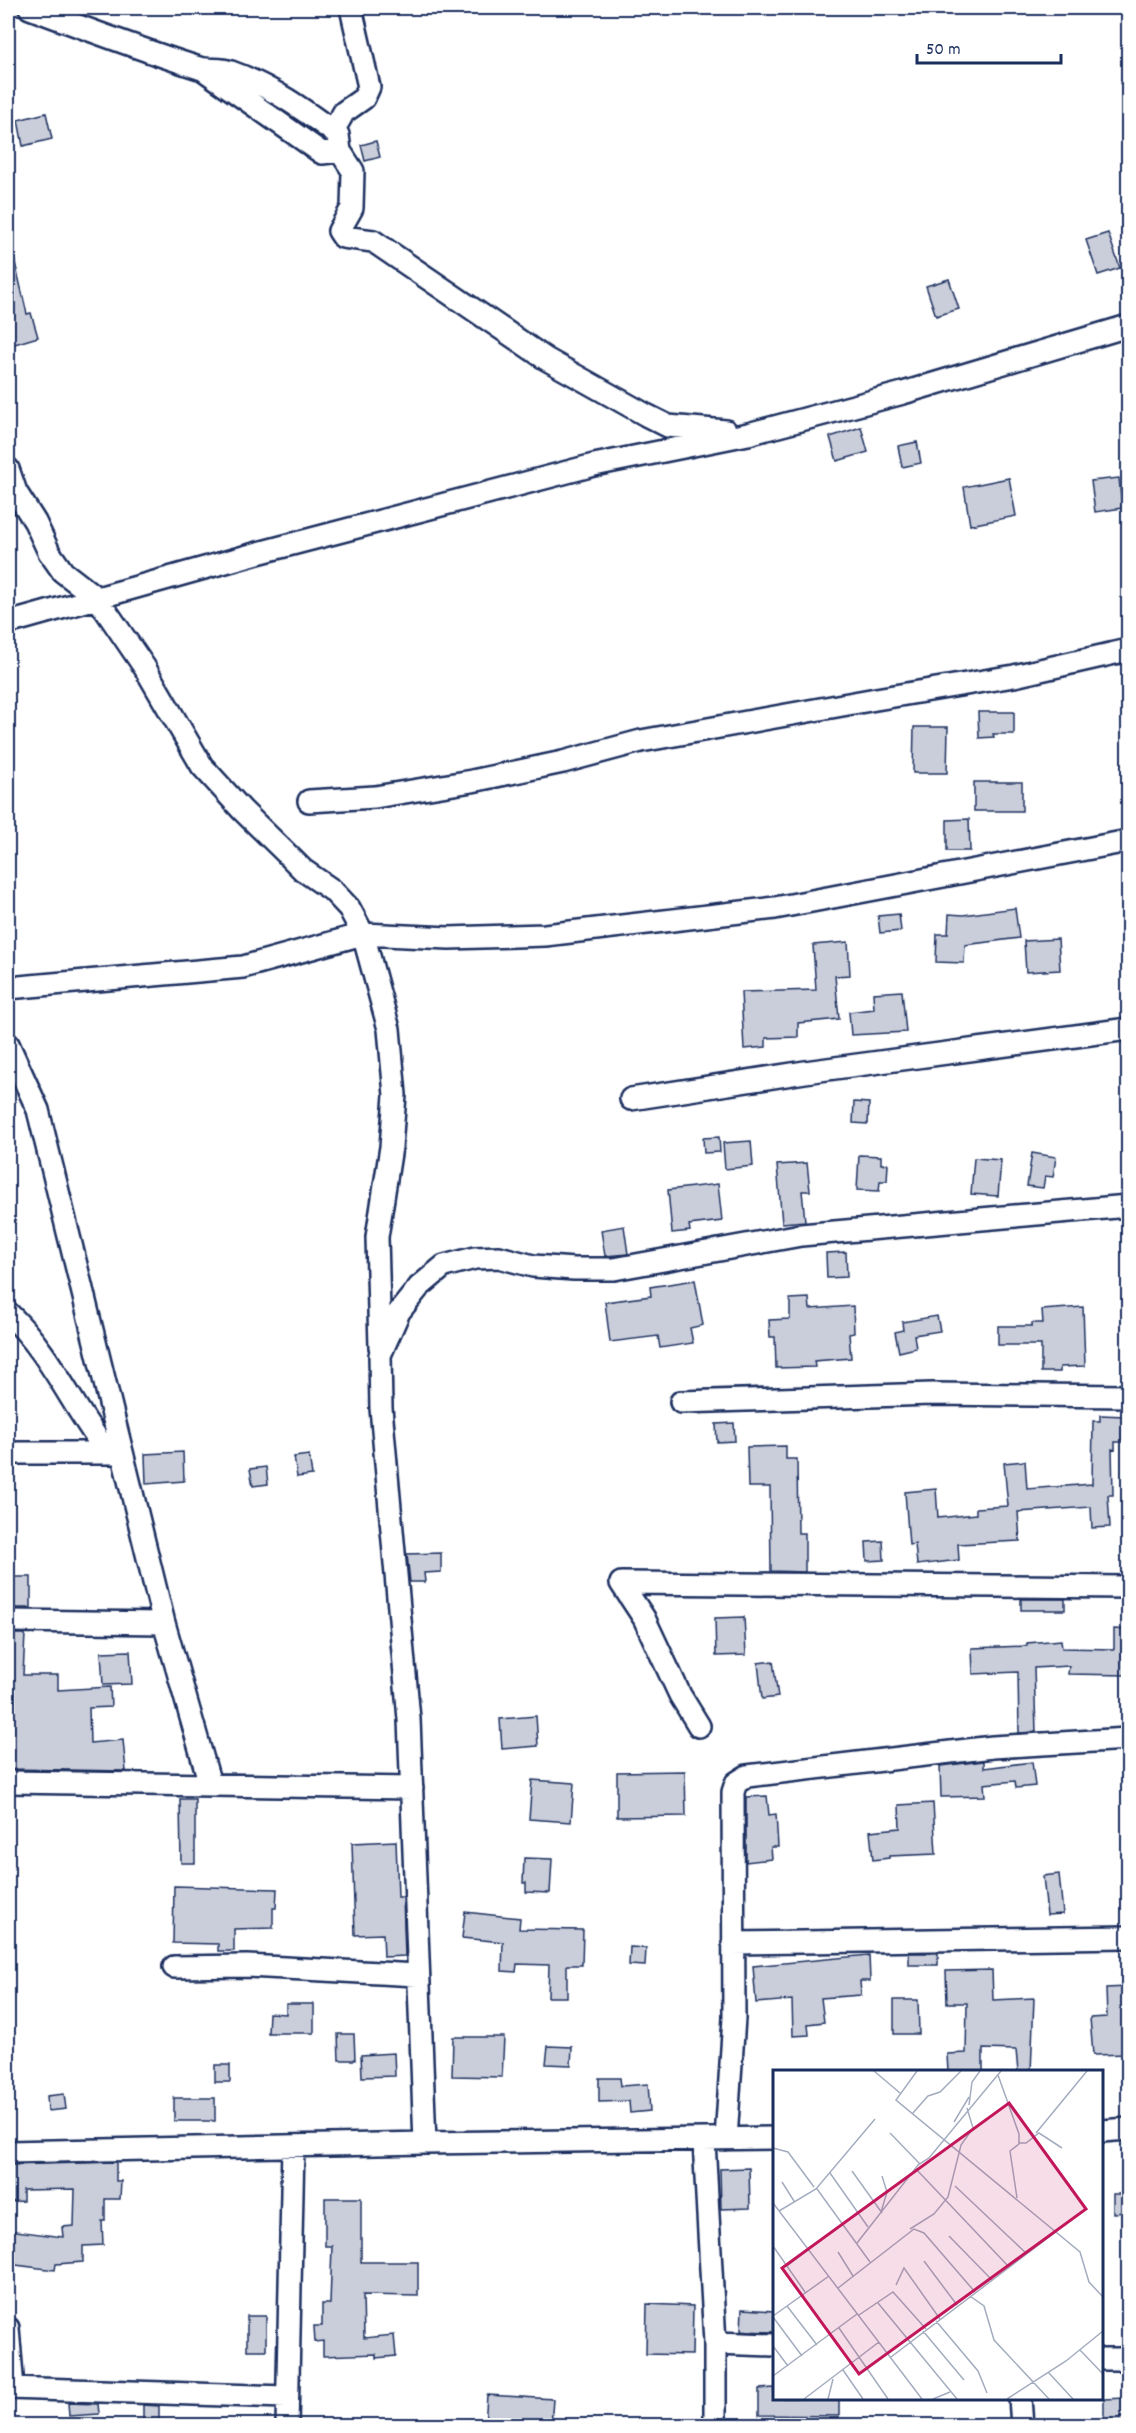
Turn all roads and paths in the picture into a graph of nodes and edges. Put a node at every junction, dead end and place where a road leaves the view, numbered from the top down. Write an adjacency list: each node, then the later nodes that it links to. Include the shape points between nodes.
1 (30, 8): 3 (street, via 204,70 229,70 307,111)
2 (351, 8): 3 (street, via 369,87 364,98 344,112)
3 (336, 141): 5 (street, via 353,171 352,208 339,231 343,237 373,241 546,359 646,416 668,426)
4 (1128, 326): 5 (street, via 903,393)
5 (747, 434): 7 (street, via 594,465)
6 (8, 469): 7 (street, via 16,492 49,552 63,572)
7 (98, 599): 8 (street); 12 (street, via 202,766 303,870 332,890 349,908)
8 (8, 623)
9 (1128, 650): 10 (street, via 1014,676 641,741 472,781 375,797)
10 (309, 801)
11 (1128, 841): 12 (street, via 726,915 545,935 450,938)
12 (363, 934): 13 (street, via 243,966); 19 (street, via 389,1029 395,1095 376,1237)
13 (8, 988)
14 (1128, 1029): 16 (street)
15 (8, 1044): 23 (street, via 38,1110)
16 (631, 1099)
17 (1128, 1206): 19 (street, via 801,1235 614,1269 533,1266 499,1257 475,1258 444,1266 419,1287 399,1312)
18 (8, 1313): 23 (street, via 43,1351 84,1422)
19 (380, 1355): 31 (street)
20 (1128, 1396): 21 (street, via 932,1394)
21 (681, 1402)
22 (8, 1453): 23 (street)
23 (116, 1453): 26 (street)
24 (1128, 1587): 27 (street, via 621,1583 644,1618)
25 (8, 1621): 26 (street)
26 (164, 1623): 30 (street)
27 (699, 1726)
28 (1128, 1739): 33 (street, via 993,1747 743,1777 733,1792)
29 (8, 1782): 30 (street)
30 (210, 1784): 31 (street)
31 (412, 1788): 35 (street)
32 (1128, 1937): 33 (street)
33 (733, 1943): 39 (street, via 735,2018)
34 (174, 1967): 35 (street, via 247,1966)
35 (417, 1975): 41 (street)
36 (1128, 2129): 37 (street)
37 (1103, 2132)
38 (773, 2138): 39 (street)
39 (726, 2139): 40 (street)
40 (704, 2141): 41 (street); 45 (street)
41 (425, 2143): 42 (street)
42 (293, 2146): 43 (street); 50 (street)
43 (8, 2152)
44 (8, 2328): 49 (street)
45 (715, 2343): 46 (street); 53 (street)
46 (773, 2344)
47 (1103, 2359): 48 (street)
48 (1128, 2359)
49 (10, 2388): 50 (street)
50 (286, 2397): 52 (street)
51 (1020, 2400): 54 (street)
52 (287, 2426)
53 (715, 2426)
54 (1022, 2426)

